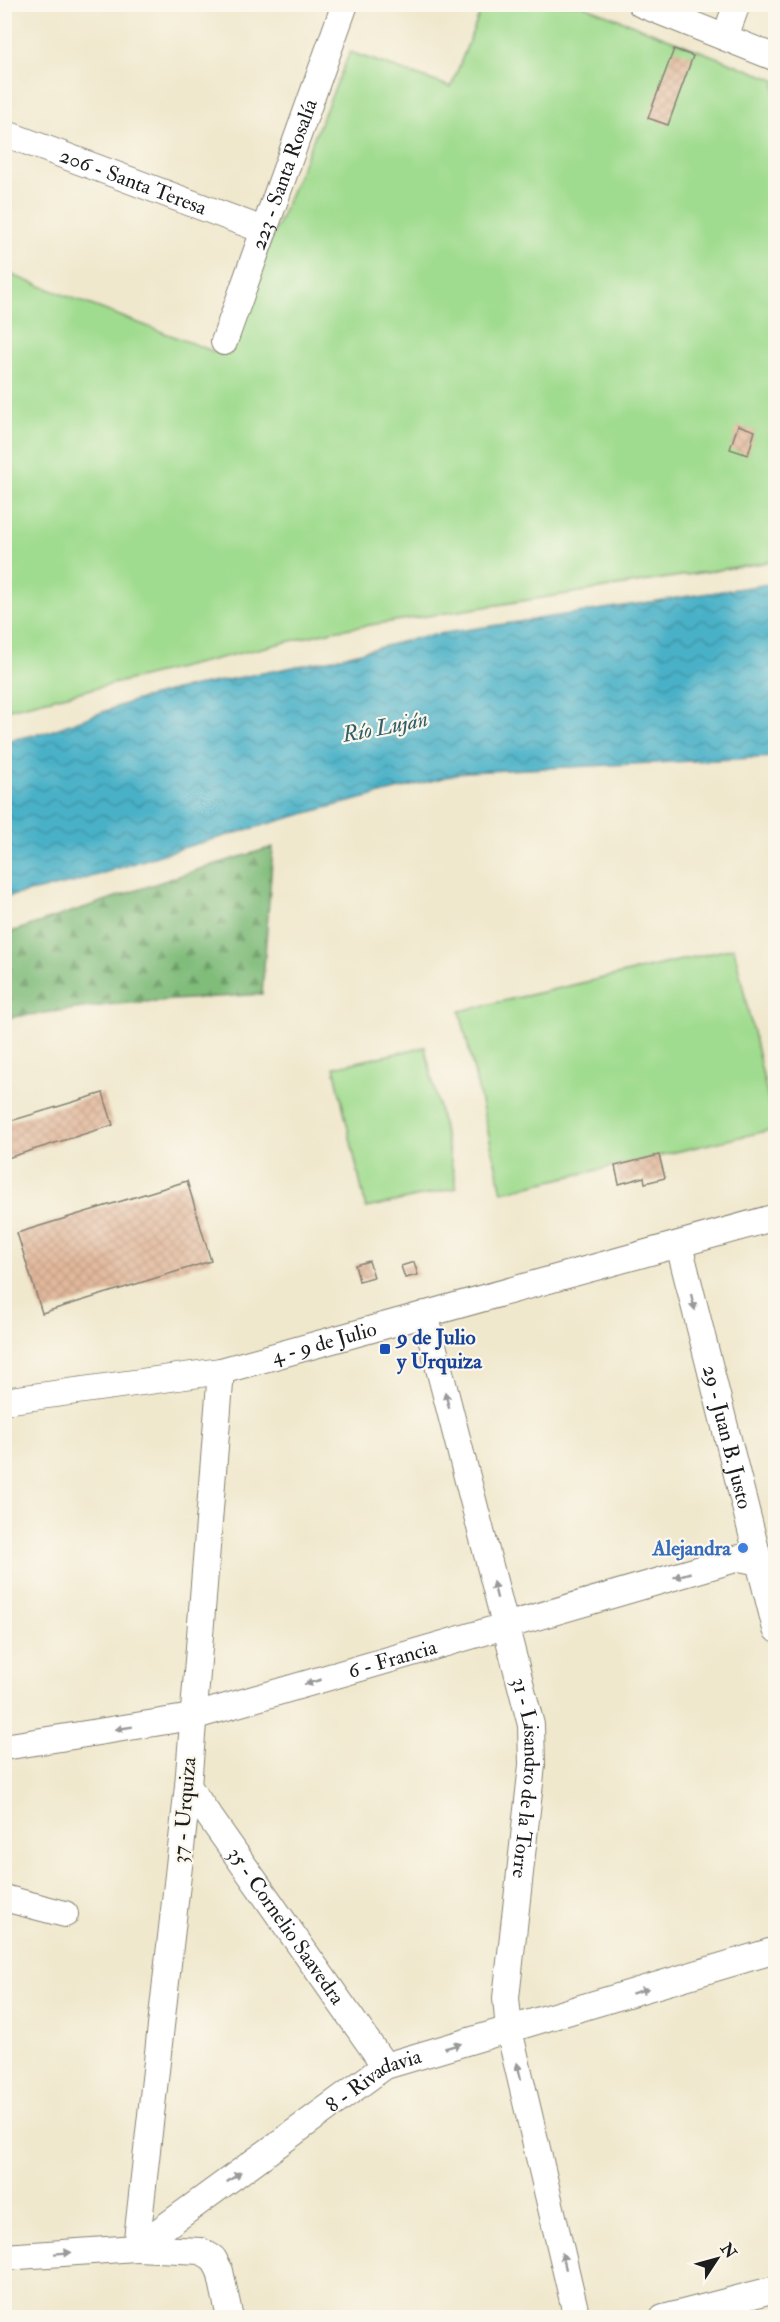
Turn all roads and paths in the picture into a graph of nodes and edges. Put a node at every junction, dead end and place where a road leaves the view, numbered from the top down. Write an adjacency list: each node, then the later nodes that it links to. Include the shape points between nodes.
1 (345, 4): 7 (street, 223 - Santa Rosalía)
2 (641, 4): 4 (street)
3 (737, 4): 4 (street)
4 (725, 38): 5 (street)
5 (776, 58)
6 (4, 133): 7 (street, 206 - Santa Teresa)
7 (263, 230): 8 (street, 223 - Santa Rosalía)
8 (224, 342)
9 (776, 1217): 10 (street, 4 - 9 de Julio)
10 (679, 1245): 11 (street, 4 - 9 de Julio); 14 (street, 29 - Juan B. Justo, one-way to 14)
11 (425, 1314): 12 (street, 4 - 9 de Julio); 15 (street, 31 - Lisandro de la Torre, one-way to 11)
12 (221, 1371): 13 (street, 4 - 9 de Julio); 17 (street, 37 - Urquiza)
13 (4, 1401)
14 (767, 1564): 15 (street, 6 - Francia, one-way to 15, via 739,1558); 16 (street, 29 - Juan B. Justo)
15 (504, 1626): 17 (street, 6 - Francia, one-way to 17); 23 (street, 31 - Lisandro de la Torre, via 531,1725 532,1765 506,1998)
16 (776, 1629)
17 (192, 1717): 18 (street, 6 - Francia, one-way to 18); 19 (street, 37 - Urquiza)
18 (4, 1747)
19 (188, 1786): 24 (street, 35 - Cornelio Saavedra); 25 (street, 37 - Urquiza)
20 (4, 1898): 21 (street)
21 (65, 1914)
22 (776, 1950): 23 (street, 8 - Rivadavia, one-way to 22)
23 (509, 2030): 24 (street, 8 - Rivadavia, one-way to 23); 29 (street, 31 - Lisandro de la Torre, one-way to 23)
24 (385, 2066): 25 (street, 8 - Rivadavia, one-way to 24)
25 (136, 2248): 26 (street, one-way to 25); 28 (street, via 201,2251 213,2258 220,2271)
26 (4, 2257)
27 (776, 2289): 30 (street)
28 (230, 2318)
29 (577, 2318)
30 (663, 2318)

